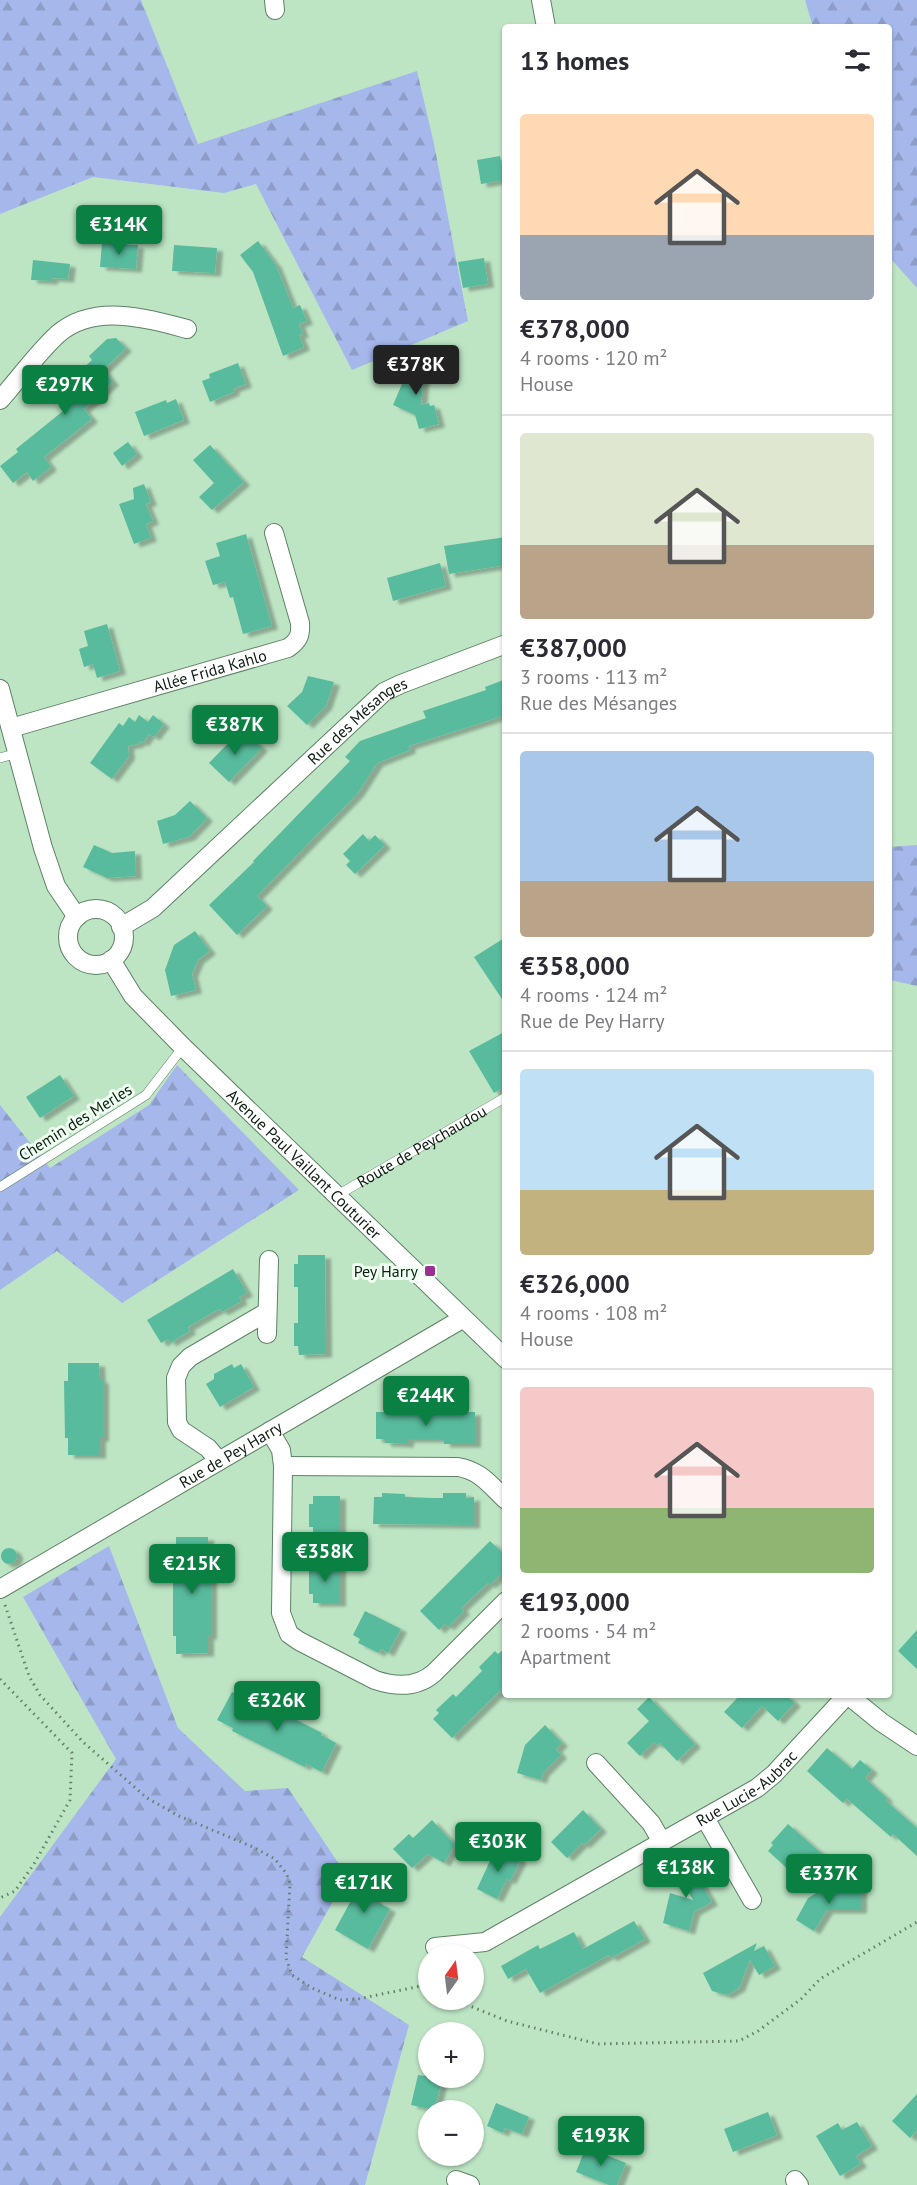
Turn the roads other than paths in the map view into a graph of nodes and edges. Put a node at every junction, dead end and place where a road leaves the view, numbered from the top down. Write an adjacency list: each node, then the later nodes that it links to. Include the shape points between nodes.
1 (541, 0): 2 (street)
2 (545, 24)
3 (187, 328): 4 (street, via 110,315 78,322 58,334)
4 (0, 400)
5 (274, 533): 8 (street, Allée Frida Kahlo, via 300,623 297,642 288,648)
6 (502, 646): 12 (street, Rue des Mésanges, via 384,692 153,908)
7 (0, 689): 8 (street)
8 (11, 728): 9 (street)
9 (18, 753): 10 (lane); 11 (street, via 56,886)
10 (0, 758)
11 (77, 917): 12 (street, via 98,909 112,915); 13 (street, via 71,924 68,942 77,958 94,965)
12 (121, 927): 13 (street, via 121,949)
13 (111, 960): 14 (street, Avenue Paul Vaillant Couturier, via 133,996)
14 (183, 1047): 16 (lane, Chemin des Merles, via 146,1095); 17 (street, Avenue Paul Vaillant Couturier)
15 (502, 1099): 17 (lane, Route de Peychaudou)
16 (0, 1187)
17 (336, 1196): 20 (street, Avenue Paul Vaillant Couturier)
18 (269, 1260): 19 (street)
19 (267, 1312): 21 (street); 24 (street, via 190,1357 176,1378 177,1422 181,1430 208,1448)
20 (462, 1319): 22 (street, Avenue Paul Vaillant Couturier); 23 (street, Rue de Pey Harry)
21 (267, 1334)
22 (502, 1355)
23 (270, 1431): 24 (street, Rue de Pey Harry); 25 (street, via 281,1450)
24 (219, 1461): 27 (street, Rue de Pey Harry)
25 (283, 1466): 26 (street, via 458,1467 471,1469); 28 (street, via 281,1613 289,1634 299,1641 375,1680 414,1684 434,1673)
26 (502, 1496)
27 (0, 1589)
28 (502, 1605)
29 (844, 1698): 33 (street, Rue Lucie-Aubrac, via 766,1781)
30 (851, 1698): 31 (street)
31 (917, 1746)
32 (596, 1763): 34 (street, via 651,1823)
33 (705, 1818): 34 (street, Rue Lucie-Aubrac); 35 (street)
34 (662, 1842): 36 (street, Rue Lucie-Aubrac, via 485,1942)
35 (752, 1900)
36 (465, 1944)

